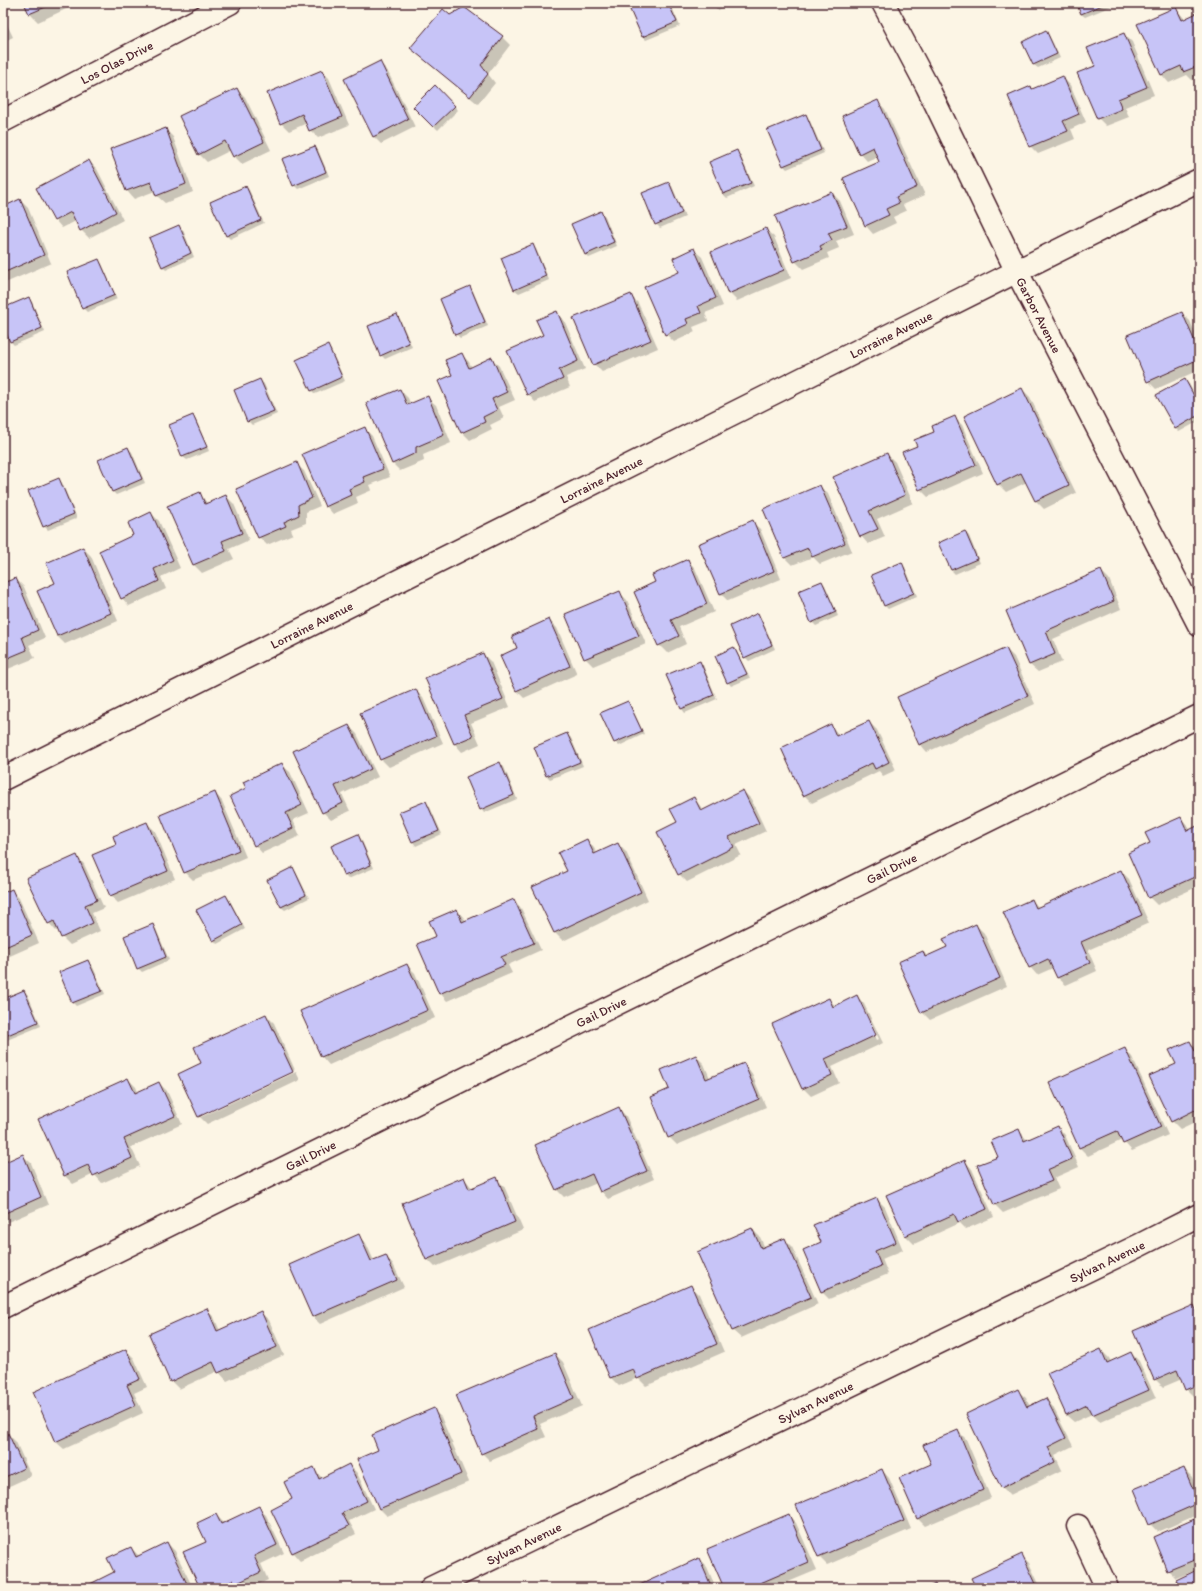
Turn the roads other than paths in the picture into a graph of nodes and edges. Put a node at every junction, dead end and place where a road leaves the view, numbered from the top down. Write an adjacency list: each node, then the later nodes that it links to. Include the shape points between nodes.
1 (230, 3): 3 (street, Los Olas Drive)
2 (883, 3): 5 (street, Garbor Avenue, via 927,86)
3 (3, 121)
4 (1199, 180): 5 (street, Lorraine Avenue)
5 (1016, 270): 6 (street, Garbor Avenue); 8 (street, Lorraine Avenue)
6 (1199, 626)
7 (1199, 716): 10 (street, Gail Drive)
8 (3, 778)
9 (1199, 1215): 12 (street, Sylvan Avenue)
10 (3, 1307)
11 (1078, 1526): 13 (street)
12 (431, 1588)
13 (1107, 1588)

